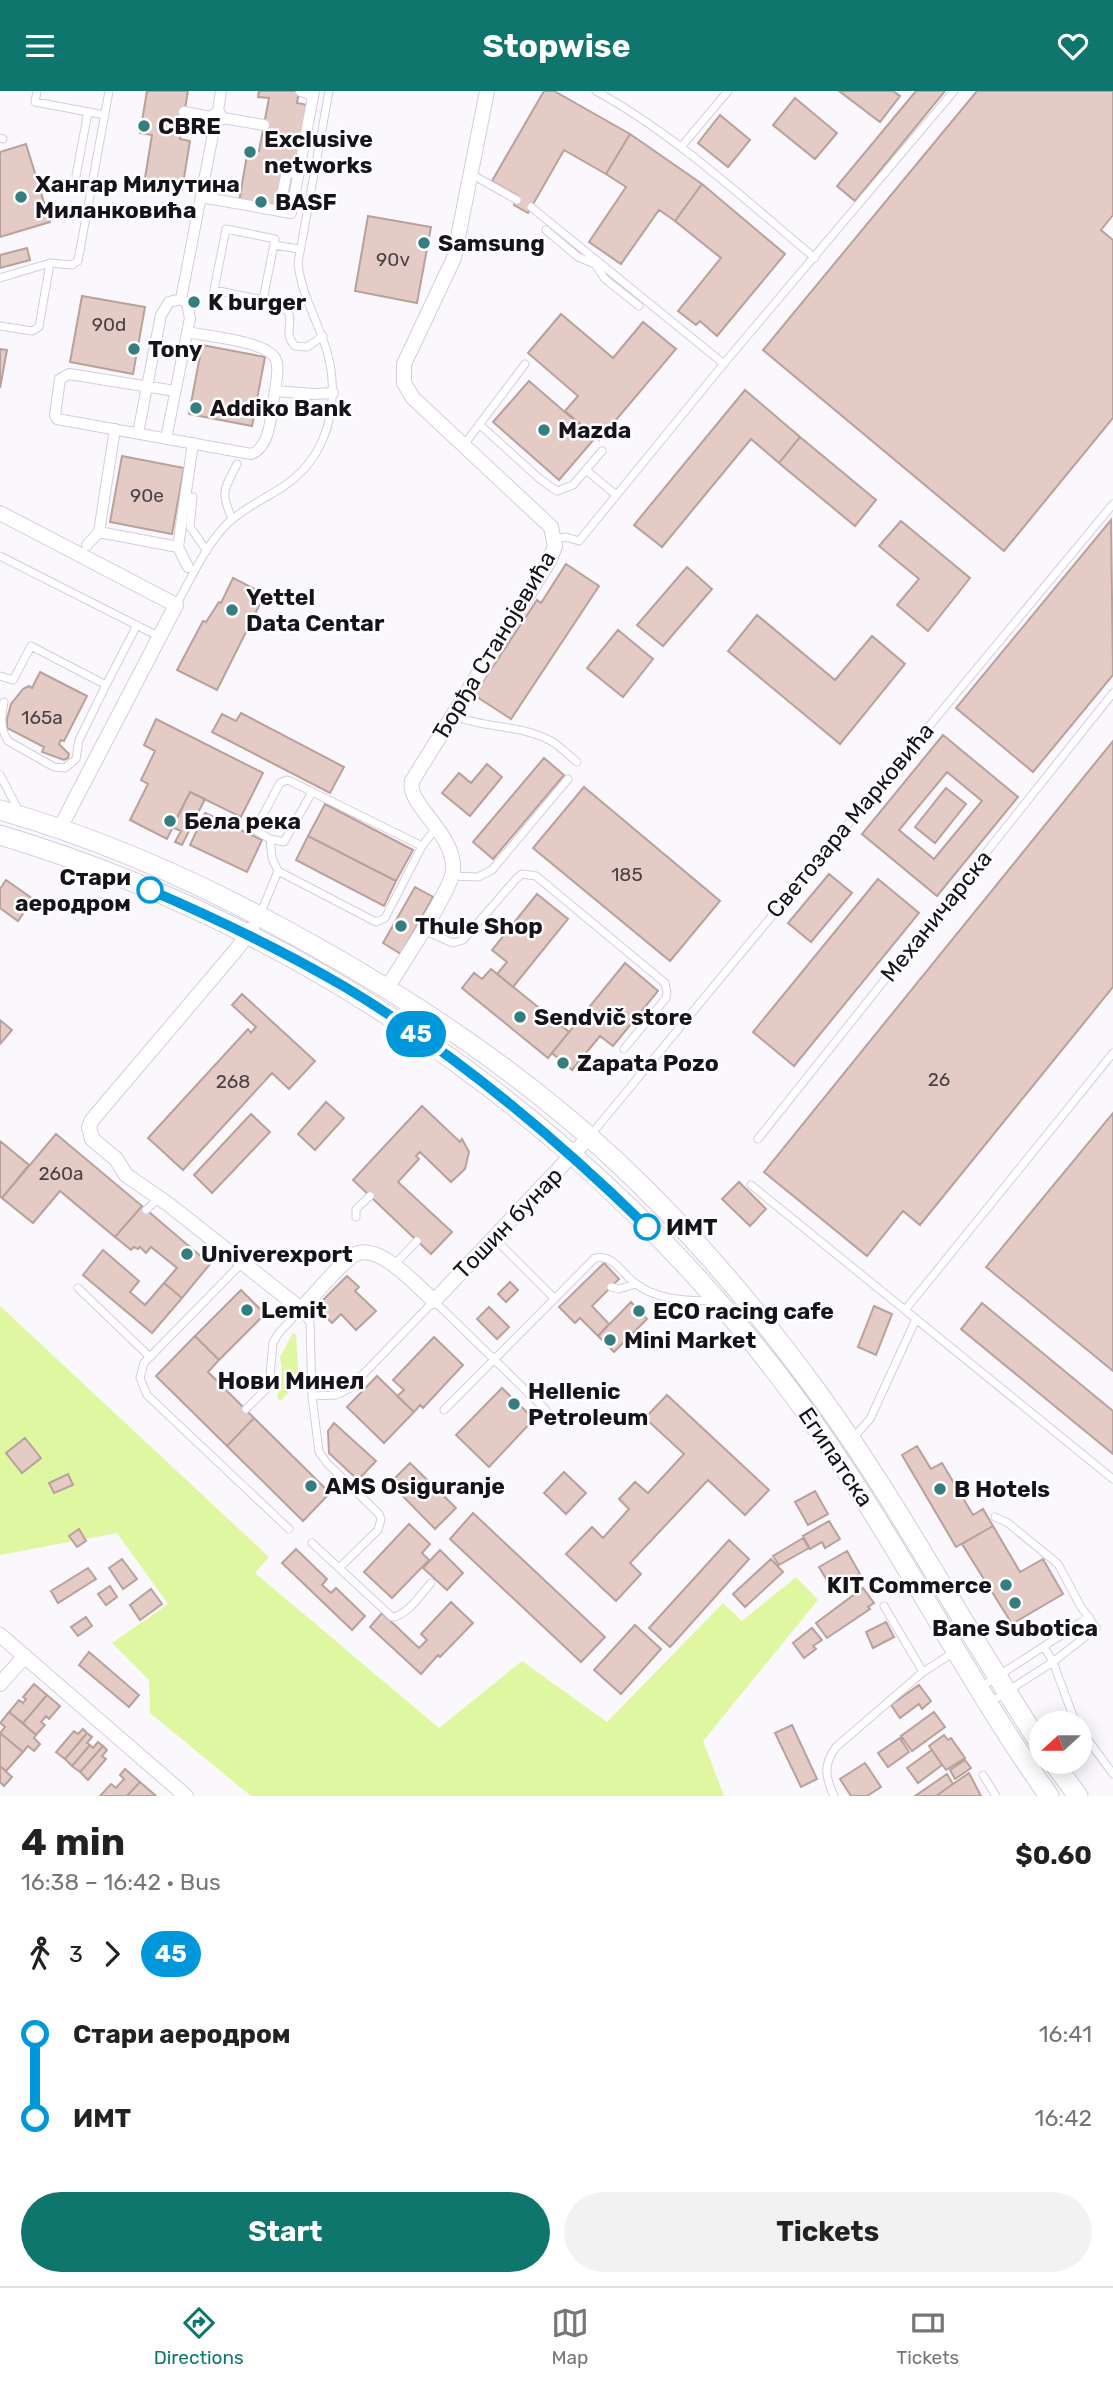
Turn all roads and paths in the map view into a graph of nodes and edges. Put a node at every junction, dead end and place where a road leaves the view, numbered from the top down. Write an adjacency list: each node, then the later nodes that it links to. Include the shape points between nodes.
1 (37, 91): 11 (lane, via 35,102)
2 (110, 91): 13 (lane)
3 (221, 91): 14 (street)
4 (301, 91): 10 (street)
5 (328, 91): 24 (lane)
6 (487, 91): 17 (street, Ђорђа Станојевића)
7 (596, 91): 16 (lane)
8 (728, 91): 16 (lane)
9 (954, 91): 26 (lane)
10 (314, 93): 19 (street, via 298,173 287,171 279,211)
11 (88, 111): 13 (lane); 18 (lane)
12 (184, 112): 14 (street)
13 (105, 115): 27 (lane, via 79,258 72,265)
14 (216, 117): 15 (street); 19 (street)
15 (264, 125)
16 (681, 148): 26 (lane)
17 (471, 174): 20 (lane); 48 (street, Ђорђа Станојевића, via 454,258 402,375 413,398)
18 (76, 176)
19 (201, 197): 31 (street)
20 (517, 199)
21 (531, 207): 25 (lane)
22 (545, 230): 28 (lane, via 578,257)
23 (274, 244): 23 (lane, via 275,239 226,229 214,290 263,300); 24 (lane)
24 (299, 249): 36 (lane, via 302,287)
25 (587, 252): 28 (lane); 29 (lane)
26 (815, 258): 38 (lane)
27 (50, 263): 30 (lane); 34 (lane, via 39,327 32,331)
28 (595, 264): 29 (lane); 32 (lane, via 605,279)
29 (609, 270): 38 (lane)
30 (0, 278)
31 (181, 299): 35 (street, via 189,308); 39 (street, via 169,302 161,315)
32 (639, 306)
33 (281, 307): 36 (lane, via 290,313 288,335 295,345 307,347)
34 (0, 326)
35 (187, 332): 40 (street); 41 (street, via 269,352 277,365)
36 (323, 337): 42 (lane)
37 (525, 364): 43 (lane)
38 (724, 364): 52 (lane)
39 (147, 386): 40 (street); 44 (street, via 69,374 60,379 58,419); 45 (street)
40 (176, 391): 46 (street)
41 (275, 391): 42 (street); 47 (street, via 265,443 258,452)
42 (332, 393): 56 (lane, via 326,434 307,465 284,486)
43 (479, 424): 48 (lane); 51 (lane, via 557,491 573,485)
44 (115, 429): 45 (street); 57 (street)
45 (138, 433): 46 (street)
46 (166, 439): 47 (street)
47 (192, 443): 60 (street)
48 (463, 446): 58 (street, Ђорђа Станојевића, via 551,527)
49 (602, 451): 51 (lane)
50 (237, 464): 56 (lane, via 224,493)
51 (586, 470): 52 (lane)
52 (616, 495): 58 (lane, via 579,541)
53 (193, 498): 61 (lane, via 190,527)
54 (1113, 504): 91 (lane, Светозара Марковића)
55 (0, 513): 64 (street)
56 (232, 519): 61 (lane)
57 (99, 532): 59 (street); 60 (street)
58 (555, 539): 71 (street, Ђорђа Станојевића, via 549,561)
59 (87, 545)
60 (178, 547): 63 (street)
61 (206, 551): 64 (lane)
62 (0, 557): 65 (lane)
63 (188, 567)
64 (176, 605): 66 (street)
65 (137, 625): 66 (lane); 68 (lane)
66 (158, 636): 79 (street)
67 (0, 676): 68 (lane, via 13,680 31,646)
68 (106, 685): 70 (lane, via 79,740 76,759 65,768 54,767 3,736)
69 (1113, 693): 92 (lane, Механичарска)
70 (4, 702)
71 (453, 715): 72 (lane, via 538,735); 78 (street, Ђорђа Станојевића, via 411,786 412,794)
72 (577, 762)
73 (0, 775): 77 (lane)
74 (568, 779): 84 (lane, via 492,870 478,877)
75 (312, 792): 81 (lane, via 284,842); 81 (lane, via 287,780 280,783 255,830); 82 (lane)
76 (0, 810): 77 (main road)
77 (21, 816): 79 (main road)
78 (437, 826): 82 (lane); 84 (street, Ђорђа Станојевића, via 452,856)
79 (60, 828): 85 (main road, via 160,868)
80 (0, 835): 87 (main road, Тошин бунар, via 128,879)
81 (270, 839): 83 (lane)
82 (422, 846): 83 (lane, via 379,922)
83 (278, 871): 85 (lane)
84 (452, 876): 86 (street)
85 (259, 916): 87 (street); 88 (main road)
86 (422, 929): 88 (street); 89 (lane, via 453,943 463,940 522,873 536,876 666,983 666,998)
87 (248, 935): 93 (main road, Тошин бунар, via 346,988 422,1038); 96 (street, via 90,1124 95,1142 116,1159 126,1175)
88 (387, 988): 91 (main road, via 481,1050)
89 (624, 1049)
90 (1113, 1053): 112 (lane)
91 (589, 1137): 93 (street); 120 (main road, Египатска, via 715,1262)
92 (758, 1139)
93 (572, 1156): 99 (street, Тошин бунар); 110 (main road, Египатска)
94 (751, 1185): 112 (lane)
95 (370, 1196): 98 (lane, via 356,1209)
96 (159, 1198): 97 (lane); 101 (street)
97 (146, 1210)
98 (356, 1217)
99 (494, 1238): 108 (lane); 109 (street, Тошин бунар)
100 (417, 1241): 102 (lane)
101 (242, 1264): 111 (street); 114 (lane)
102 (393, 1265): 109 (street); 111 (street, via 375,1252 356,1254)
103 (587, 1266): 104 (lane); 105 (lane, via 595,1258 605,1257); 108 (lane)
104 (594, 1272)
105 (636, 1285): 106 (lane); 110 (lane, via 671,1299)
106 (611, 1287)
107 (78, 1288): 114 (lane)
108 (554, 1298): 115 (lane)
109 (434, 1301): 115 (lane); 116 (lane, Тошин бунар, via 350,1388 335,1395)
110 (717, 1301): 131 (main road, Египатска, via 821,1433)
111 (301, 1309): 116 (lane, via 310,1323); 117 (lane, via 271,1347 269,1386)
112 (905, 1310): 113 (lane)
113 (916, 1318): 120 (lane, via 870,1419); 121 (lane)
114 (150, 1357): 123 (lane, via 140,1373 147,1395)
115 (494, 1359): 118 (lane); 119 (lane)
116 (312, 1396): 125 (lane, via 319,1452 381,1519 378,1530)
117 (246, 1409)
118 (444, 1410)
119 (546, 1410)
120 (851, 1440): 136 (main road, Египатска)
121 (1113, 1479)
122 (995, 1517): 128 (lane, via 1058,1563)
123 (289, 1529)
124 (312, 1543): 125 (lane)
125 (339, 1568): 126 (lane, via 392,1617 404,1612)
126 (431, 1583)
127 (884, 1605): 134 (lane)
128 (1089, 1617): 130 (lane); 133 (lane, via 1095,1630)
129 (0, 1635): 132 (street)
130 (1044, 1647): 133 (lane); 136 (lane)
131 (956, 1650): 134 (lane); 137 (main road, Египатска)
132 (25, 1656): 135 (street); 144 (street)
133 (1053, 1662): 136 (lane); 138 (lane)
134 (923, 1671): 145 (lane, via 827,1759 825,1770)
135 (0, 1684)
136 (1002, 1685): 137 (lane); 137 (lane); 139 (main road, Египатска)
137 (984, 1696): 147 (main road, Египатска)
138 (1071, 1711)
139 (1029, 1727)
140 (1092, 1745): 141 (lane)
141 (1113, 1774)
142 (983, 1775): 146 (lane)
143 (1063, 1775): 148 (main road)
144 (178, 1793)
145 (834, 1796)
146 (996, 1796)
147 (1049, 1796)
148 (1078, 1796)

